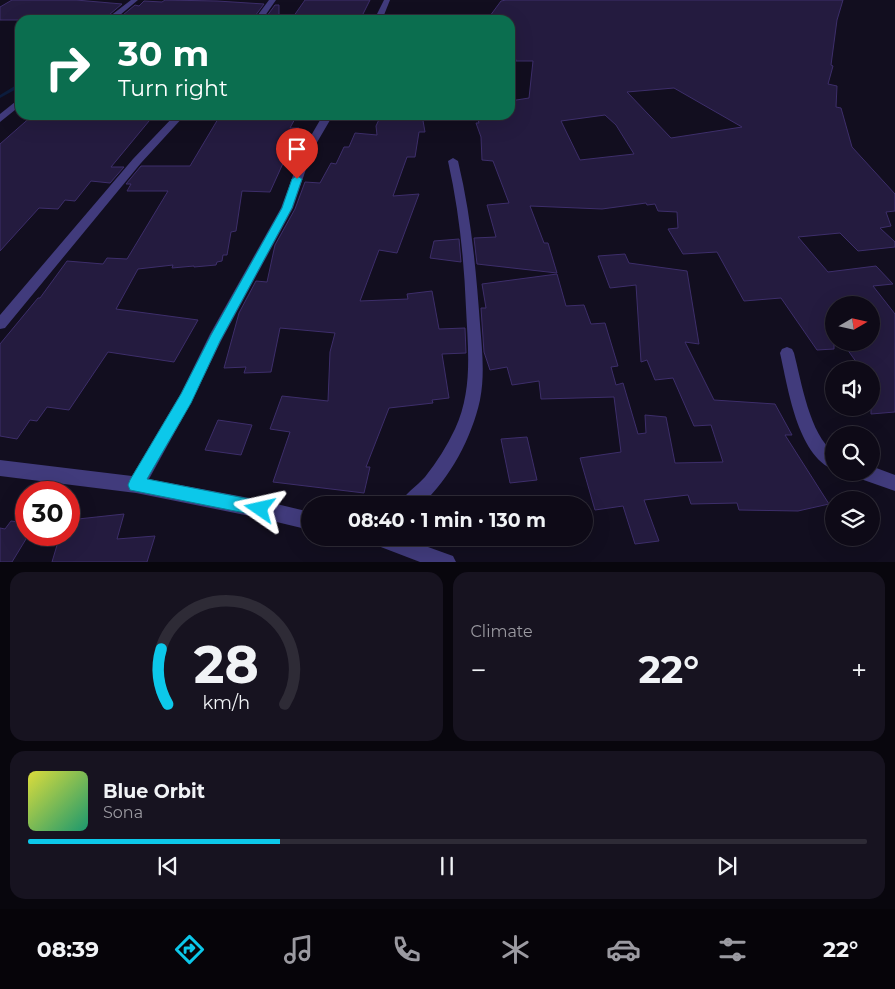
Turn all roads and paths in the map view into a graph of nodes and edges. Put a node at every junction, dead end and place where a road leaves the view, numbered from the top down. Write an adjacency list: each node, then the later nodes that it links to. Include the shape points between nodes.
1 (136, 0): 4 (street)
2 (273, 0): 5 (street)
3 (387, 0): 6 (street)
4 (116, 15)
5 (262, 15)
6 (380, 15)
7 (15, 106): 8 (street)
8 (0, 119)
9 (175, 120): 12 (street)
10 (325, 120): 18 (street, via 307,151 287,208)
11 (453, 160): 19 (street, via 466,223 475,386 465,420 448,458)
12 (0, 324)
13 (787, 353): 14 (street, via 814,444)
14 (825, 459)
15 (0, 468): 18 (street)
16 (880, 478): 17 (street)
17 (895, 483)
18 (136, 485): 20 (street)
19 (417, 496)
20 (301, 519)
21 (402, 546): 22 (street)
22 (447, 562)

